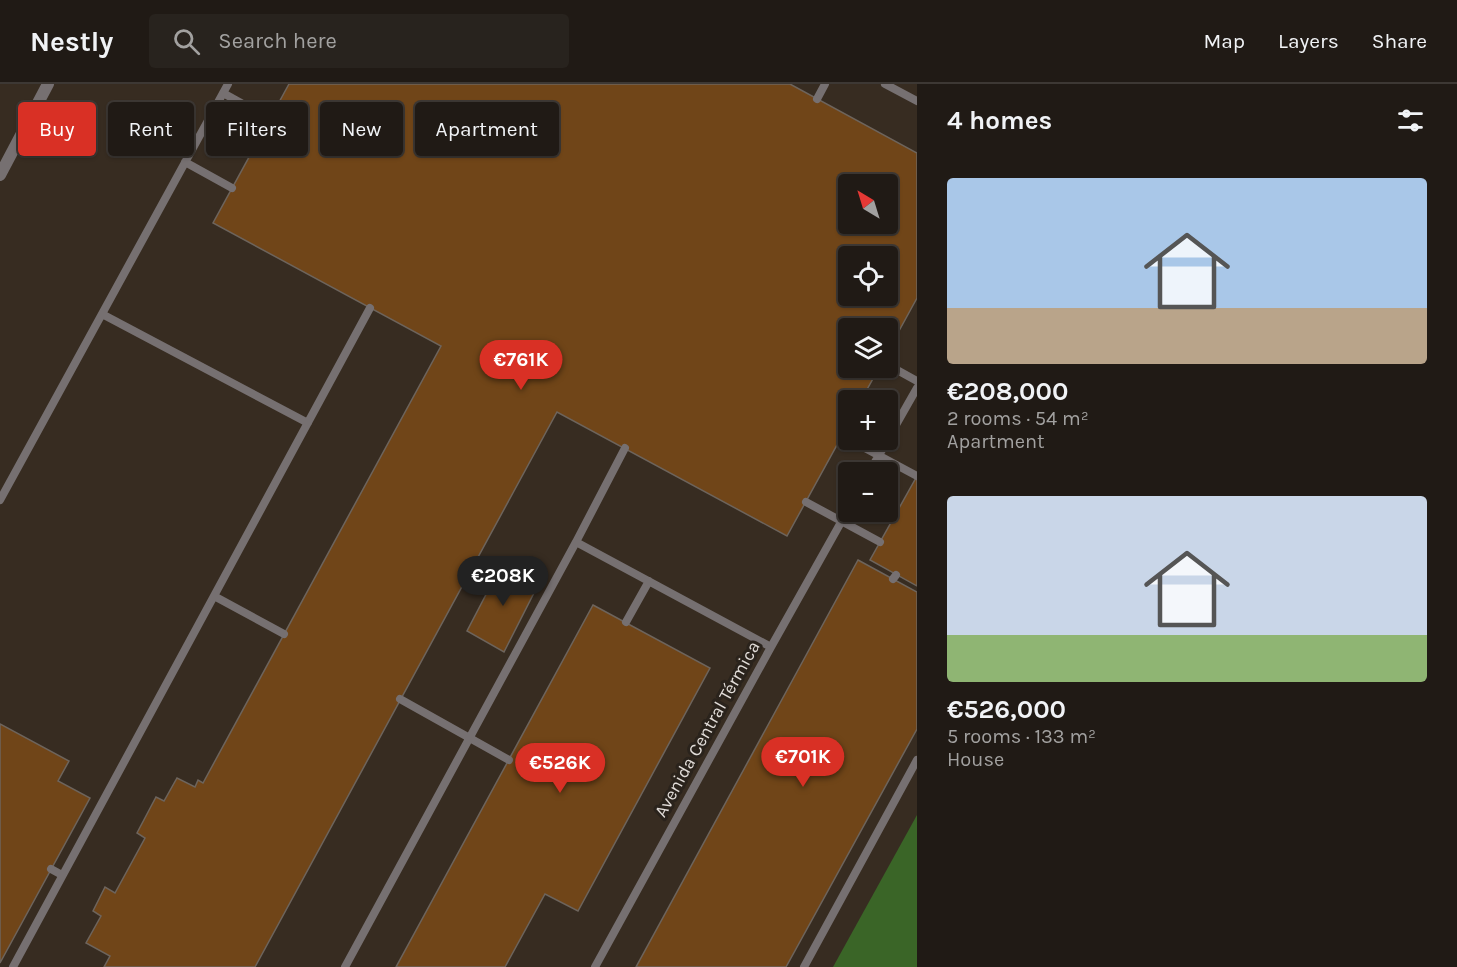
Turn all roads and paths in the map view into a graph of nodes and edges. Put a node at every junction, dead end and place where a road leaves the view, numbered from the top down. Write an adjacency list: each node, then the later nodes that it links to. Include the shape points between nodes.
1 (48, 84): 10 (street)
2 (228, 84): 5 (lane)
3 (825, 84): 6 (lane)
4 (885, 84): 7 (lane)
5 (223, 93): 8 (lane); 9 (lane)
6 (817, 99)
7 (917, 101)
8 (239, 102)
9 (185, 162): 11 (lane); 13 (lane)
10 (0, 175)
11 (232, 188)
12 (370, 308): 18 (lane)
13 (102, 314): 18 (lane); 25 (lane)
14 (898, 371): 15 (lane)
15 (917, 381)
16 (917, 388): 17 (lane)
17 (898, 421)
18 (308, 423): 33 (lane)
19 (625, 448): 30 (lane)
20 (868, 450): 22 (lane)
21 (882, 450): 22 (lane)
22 (879, 456): 23 (lane); 24 (lane)
23 (875, 462)
24 (917, 477)
25 (0, 500)
26 (806, 502): 27 (lane)
27 (838, 519)
28 (841, 522): 36 (lane, Avenida Central Térmica)
29 (844, 522): 31 (lane)
30 (576, 542): 32 (lane); 38 (lane)
31 (880, 542)
32 (649, 581): 34 (lane); 36 (lane)
33 (214, 596): 35 (lane); 42 (lane)
34 (626, 622)
35 (284, 634)
36 (771, 647): 45 (lane, Avenida Central Térmica)
37 (400, 699): 38 (lane)
38 (470, 738): 39 (lane); 44 (lane)
39 (509, 760)
40 (917, 760): 46 (lane)
41 (51, 869): 42 (lane)
42 (62, 876): 43 (lane)
43 (13, 967)
44 (345, 967)
45 (595, 967)
46 (804, 967)

